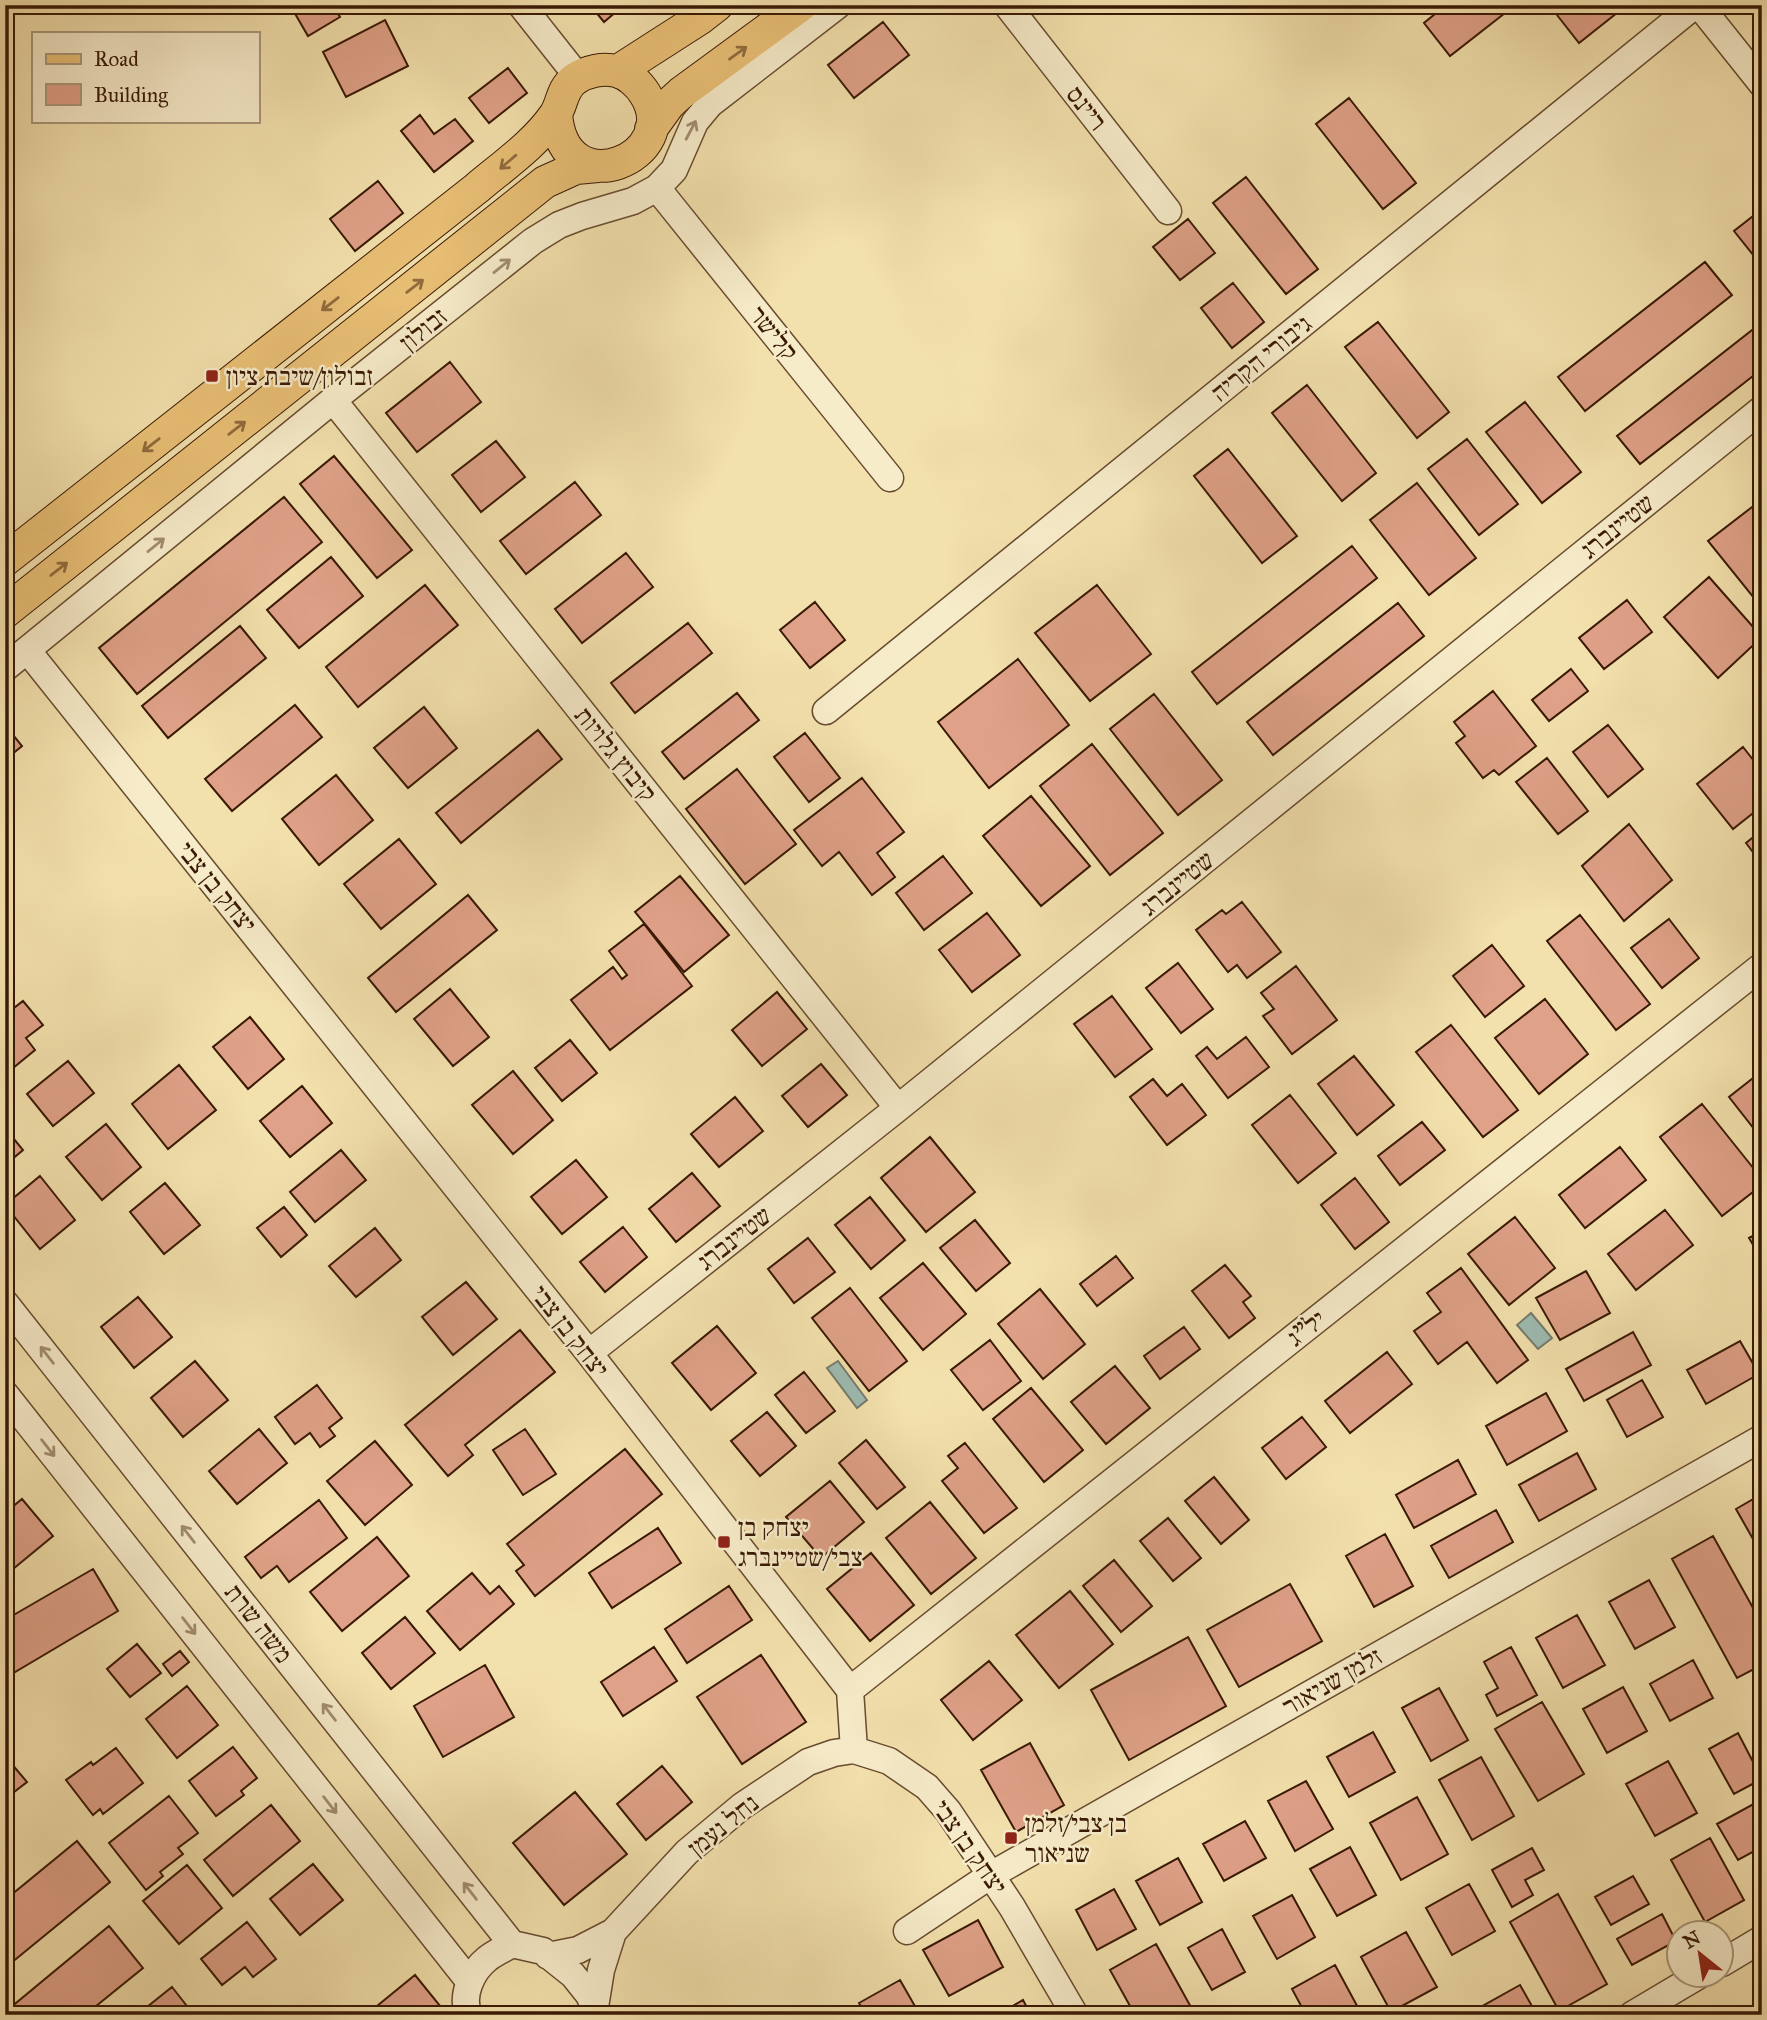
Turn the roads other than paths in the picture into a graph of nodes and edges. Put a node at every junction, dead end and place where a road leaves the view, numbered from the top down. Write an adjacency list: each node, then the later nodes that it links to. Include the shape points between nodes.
1 (521, 5): 8 (street)
2 (717, 5): 7 (main road)
3 (801, 5): 11 (main road, one-way to 3, via 681,93)
4 (838, 5): 13 (street, זבולון, one-way to 4, via 674,170 695,122 710,104)
5 (1007, 5): 14 (street, ריינס)
6 (1697, 5): 9 (street); 22 (street, גיבורי הקריה)
7 (618, 71): 8 (main road, via 594,71); 11 (main road, via 638,83 650,102)
8 (578, 77): 10 (main road, via 560,97)
9 (1762, 84)
10 (556, 114): 12 (main road, via 557,131 572,154); 18 (main road, one-way to 18, via 477,188)
11 (651, 130): 12 (main road, via 637,153 620,164)
12 (598, 166): 19 (main road, זבולון, one-way to 12, via 545,183 576,168)
13 (657, 188): 15 (street, זבולון, one-way to 13, via 533,241 559,225 633,201); 17 (street, קלישר)
14 (1168, 211)
15 (333, 400): 20 (street, זבולון, one-way to 15); 24 (street, קיבוץ גלויות)
16 (1762, 409): 24 (street, שטיינברג)
17 (890, 478)
18 (5, 560)
19 (5, 612)
20 (27, 650): 21 (street, זבולון); 26 (street, יצחק בן צבי)
21 (5, 668)
22 (826, 710)
23 (1762, 966): 29 (street, יל"ג)
24 (898, 1108): 26 (street, שטיינברג)
25 (5, 1303): 35 (street, משה שרת, one-way to 25)
26 (589, 1353): 29 (street, יצחק בן צבי)
27 (5, 1394): 38 (street, one-way to 38)
28 (1762, 1438): 31 (street, זלמן שניאור)
29 (850, 1690): 30 (street)
30 (854, 1750): 31 (street, יצחק בן צבי, via 889,1761 927,1787); 33 (street, נחל נעמן, via 808,1762 741,1806 687,1852)
31 (991, 1875): 32 (street, זלמן שניאור); 42 (street, יצחק בן צבי)
32 (907, 1931)
33 (613, 1932): 37 (street, נחל נעמן, via 578,1950); 40 (street, נחל נעמן, via 601,1970)
34 (1762, 1939): 36 (street)
35 (512, 1944): 37 (street); 38 (street, via 487,1959)
36 (1736, 1954)
37 (548, 1956): 40 (street, via 573,1975)
38 (469, 1981): 41 (street)
39 (1679, 1988): 43 (street)
40 (596, 2011)
41 (469, 2015)
42 (1075, 2015)
43 (1632, 2015)

